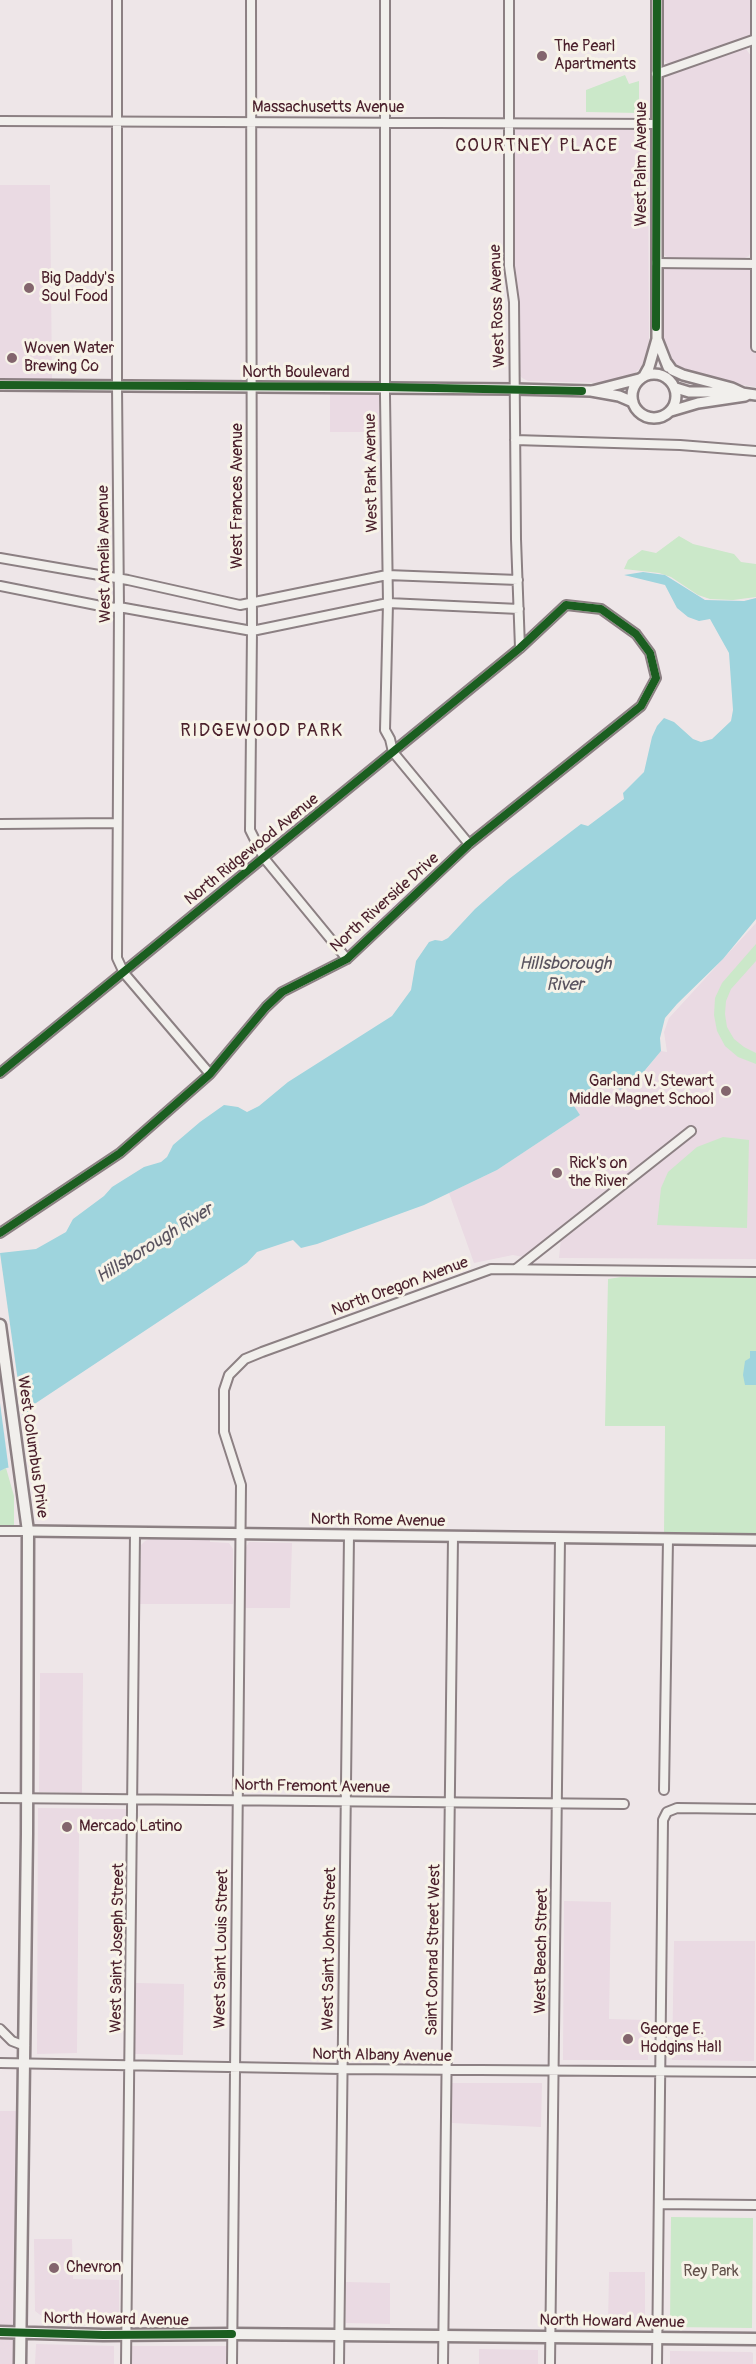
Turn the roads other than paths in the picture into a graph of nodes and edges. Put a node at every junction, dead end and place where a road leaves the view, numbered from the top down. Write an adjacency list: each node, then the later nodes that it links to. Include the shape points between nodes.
1 (117, 0): 9 (street, West Amelia Avenue)
2 (251, 0): 11 (street, West Frances Avenue)
3 (385, 0): 12 (street, West Park Avenue)
4 (509, 0): 13 (street, West Ross Avenue)
5 (657, 0): 8 (street, West Palm Avenue)
6 (756, 0): 7 (street)
7 (756, 39): 8 (street); 16 (street)
8 (656, 74): 14 (street, West Palm Avenue)
9 (117, 121): 10 (street, Massachusetts Avenue); 11 (street, Massachusetts Avenue); 23 (street, West Amelia Avenue)
10 (0, 122)
11 (250, 122): 12 (street, Massachusetts Avenue); 24 (street, West Frances Avenue)
12 (385, 122): 13 (street, Massachusetts Avenue); 25 (street, West Park Avenue)
13 (509, 122): 14 (street, Massachusetts Avenue); 26 (street, West Ross Avenue, via 509,266 514,302)
14 (656, 124): 15 (street, West Palm Avenue)
15 (656, 263): 16 (street); 17 (street, West Palm Avenue)
16 (756, 264): 18 (street)
17 (657, 339): 19 (street, West Palm Avenue); 20 (street, West Palm Avenue)
18 (756, 347)
19 (667, 363): 22 (street, West Palm Avenue); 28 (street, via 683,375)
20 (642, 377): 22 (street, via 662,374); 27 (street, North Boulevard); 29 (street, via 634,387)
21 (0, 385): 23 (street, North Boulevard)
22 (674, 385): 28 (street, via 689,392); 30 (street, via 676,400)
23 (117, 386): 24 (street, North Boulevard); 35 (street, West Amelia Avenue)
24 (250, 386): 25 (street, North Boulevard); 38 (street, West Frances Avenue)
25 (385, 387): 26 (street, North Boulevard); 34 (street, West Park Avenue)
26 (515, 389): 27 (street, North Boulevard); 31 (street, West Ross Avenue)
27 (591, 392): 29 (street, North Boulevard)
28 (752, 395): 30 (street)
29 (633, 402): 30 (street, via 640,413 652,418)
30 (671, 411)
31 (515, 440): 32 (street); 36 (street, West Ross Avenue)
32 (756, 451)
33 (0, 558): 35 (street)
34 (387, 575): 36 (street); 38 (street); 39 (street, West Park Avenue)
35 (118, 578): 38 (street, via 240,605); 40 (street, West Amelia Avenue)
36 (518, 579): 41 (street, West Ross Avenue)
37 (0, 586): 40 (street)
38 (252, 603): 42 (street, West Frances Avenue)
39 (388, 603): 41 (street); 42 (street); 45 (street, West Park Avenue, via 385,730)
40 (119, 607): 42 (street); 46 (street, West Amelia Avenue)
41 (519, 609): 44 (street, West Ross Avenue)
42 (252, 632): 49 (street, West Frances Avenue, via 250,830)
43 (636, 634): 44 (street, North Ridgewood Avenue, via 600,609 566,605); 48 (street, North Riverside Drive, via 650,653 656,678 641,706)
44 (520, 648): 45 (street, North Ridgewood Avenue)
45 (393, 752): 48 (street, West Park Avenue); 49 (street, North Ridgewood Avenue)
46 (117, 823): 47 (street); 51 (street, West Amelia Avenue, via 117,958)
47 (0, 824)
48 (469, 844): 50 (street, North Riverside Drive)
49 (264, 858): 50 (street, West Frances Avenue); 51 (street, North Ridgewood Avenue)
50 (347, 959): 53 (street, North Riverside Drive, via 282,992)
51 (124, 973): 52 (street, North Ridgewood Avenue); 53 (street, West Amelia Avenue)
52 (0, 1073)
53 (210, 1074): 55 (street, North Riverside Drive, via 120,1153)
54 (691, 1131): 56 (street)
55 (0, 1233)
56 (516, 1269): 57 (street, North Oregon Avenue); 62 (street, North Oregon Avenue, via 475,1273 262,1352 235,1367 224,1390 224,1432 241,1485)
57 (756, 1272)
58 (0, 1325): 60 (main road, West Columbus Drive)
59 (0, 1531): 60 (street, North Rome Avenue)
60 (28, 1531): 61 (street, North Rome Avenue); 69 (main road, West Columbus Drive)
61 (135, 1533): 62 (street, North Rome Avenue); 72 (street, West Saint Joseph Street)
62 (240, 1534): 63 (street, North Rome Avenue); 71 (street, West Saint Louis Street)
63 (349, 1535): 64 (street, North Rome Avenue); 73 (street, West Saint Johns Street)
64 (453, 1537): 65 (street, North Rome Avenue); 74 (street, Saint Conrad Street West)
65 (560, 1538): 66 (street, North Rome Avenue); 75 (street, West Beach Street)
66 (668, 1539): 67 (street, North Rome Avenue); 68 (street)
67 (756, 1540)
68 (664, 1790)
69 (27, 1797): 70 (street, North Fremont Avenue); 72 (street, North Fremont Avenue); 79 (main road, West Columbus Drive)
70 (0, 1798)
71 (237, 1799): 72 (street, North Fremont Avenue); 73 (street, North Fremont Avenue); 84 (street, West Saint Louis Street)
72 (133, 1800): 83 (street, West Saint Joseph Street)
73 (346, 1801): 74 (street, North Fremont Avenue); 85 (street, West Saint Johns Street)
74 (450, 1802): 75 (street, North Fremont Avenue); 86 (street, Saint Conrad Street West)
75 (558, 1804): 76 (street, North Fremont Avenue); 87 (street, West Beach Street)
76 (624, 1804)
77 (756, 1809): 88 (street, via 677,1808 667,1812 663,1820)
78 (0, 2029): 79 (street, via 12,2041)
79 (25, 2046): 82 (main road, West Columbus Drive)
80 (0, 2054): 81 (street, North Albany Avenue)
81 (4, 2063): 82 (street, North Albany Avenue)
82 (25, 2064): 83 (street, North Albany Avenue); 93 (main road, West Columbus Drive)
83 (129, 2065): 84 (street, North Albany Avenue); 97 (street, West Saint Joseph Street)
84 (234, 2067): 85 (street, North Albany Avenue); 94 (street, West Saint Louis Street)
85 (342, 2069): 86 (street, North Albany Avenue); 95 (street, West Saint Johns Street)
86 (446, 2070): 87 (street, North Albany Avenue); 96 (street, Saint Conrad Street West)
87 (554, 2071): 88 (street, North Albany Avenue); 98 (street, West Beach Street)
88 (661, 2072): 89 (street, North Albany Avenue); 90 (street)
89 (756, 2072)
90 (659, 2204): 91 (street); 99 (street)
91 (756, 2205)
92 (0, 2332): 93 (main road, North Howard Avenue)
93 (20, 2332): 97 (main road, North Howard Avenue); 101 (main road, West Columbus Drive)
94 (232, 2334): 95 (main road, North Howard Avenue); 97 (main road, North Howard Avenue); 103 (street, West Saint Louis Street)
95 (339, 2335): 96 (main road, North Howard Avenue); 104 (street, West Saint Johns Street)
96 (444, 2335): 98 (main road, North Howard Avenue); 105 (street, Saint Conrad Street West)
97 (126, 2336): 102 (street, West Saint Joseph Street)
98 (550, 2336): 99 (main road, North Howard Avenue); 106 (street, West Beach Street)
99 (658, 2338): 100 (main road, North Howard Avenue); 107 (street)
100 (756, 2339)
101 (20, 2364)
102 (126, 2364)
103 (232, 2364)
104 (339, 2364)
105 (443, 2364)
106 (550, 2364)
107 (657, 2364)

